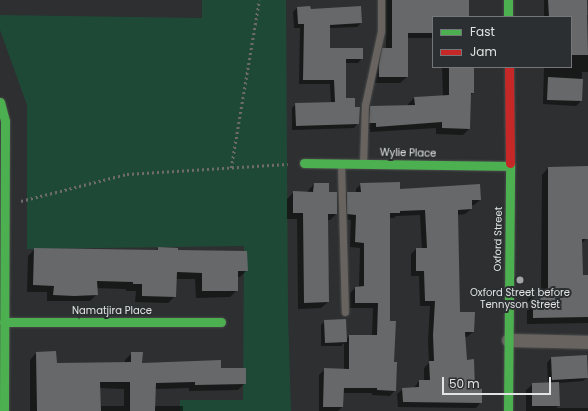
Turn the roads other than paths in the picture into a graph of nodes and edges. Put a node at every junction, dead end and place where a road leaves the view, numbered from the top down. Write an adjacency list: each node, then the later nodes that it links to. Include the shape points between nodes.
1 (381, 0): 9 (lane, via 381,31 365,105)
2 (508, 0): 3 (street)
3 (508, 16)
4 (509, 68): 10 (street, Oxford Street)
5 (0, 102): 6 (street)
6 (3, 121): 12 (street)
7 (304, 163): 8 (street, Wylie Place)
8 (341, 164): 9 (street, Wylie Place); 11 (lane)
9 (362, 164): 10 (street, Wylie Place)
10 (510, 166): 14 (street, Oxford Street)
11 (345, 312)
12 (4, 322): 13 (street, Namatjira Place); 16 (street)
13 (221, 322)
14 (508, 340): 15 (street); 17 (street, Oxford Street)
15 (588, 342)
16 (4, 411)
17 (508, 411)

